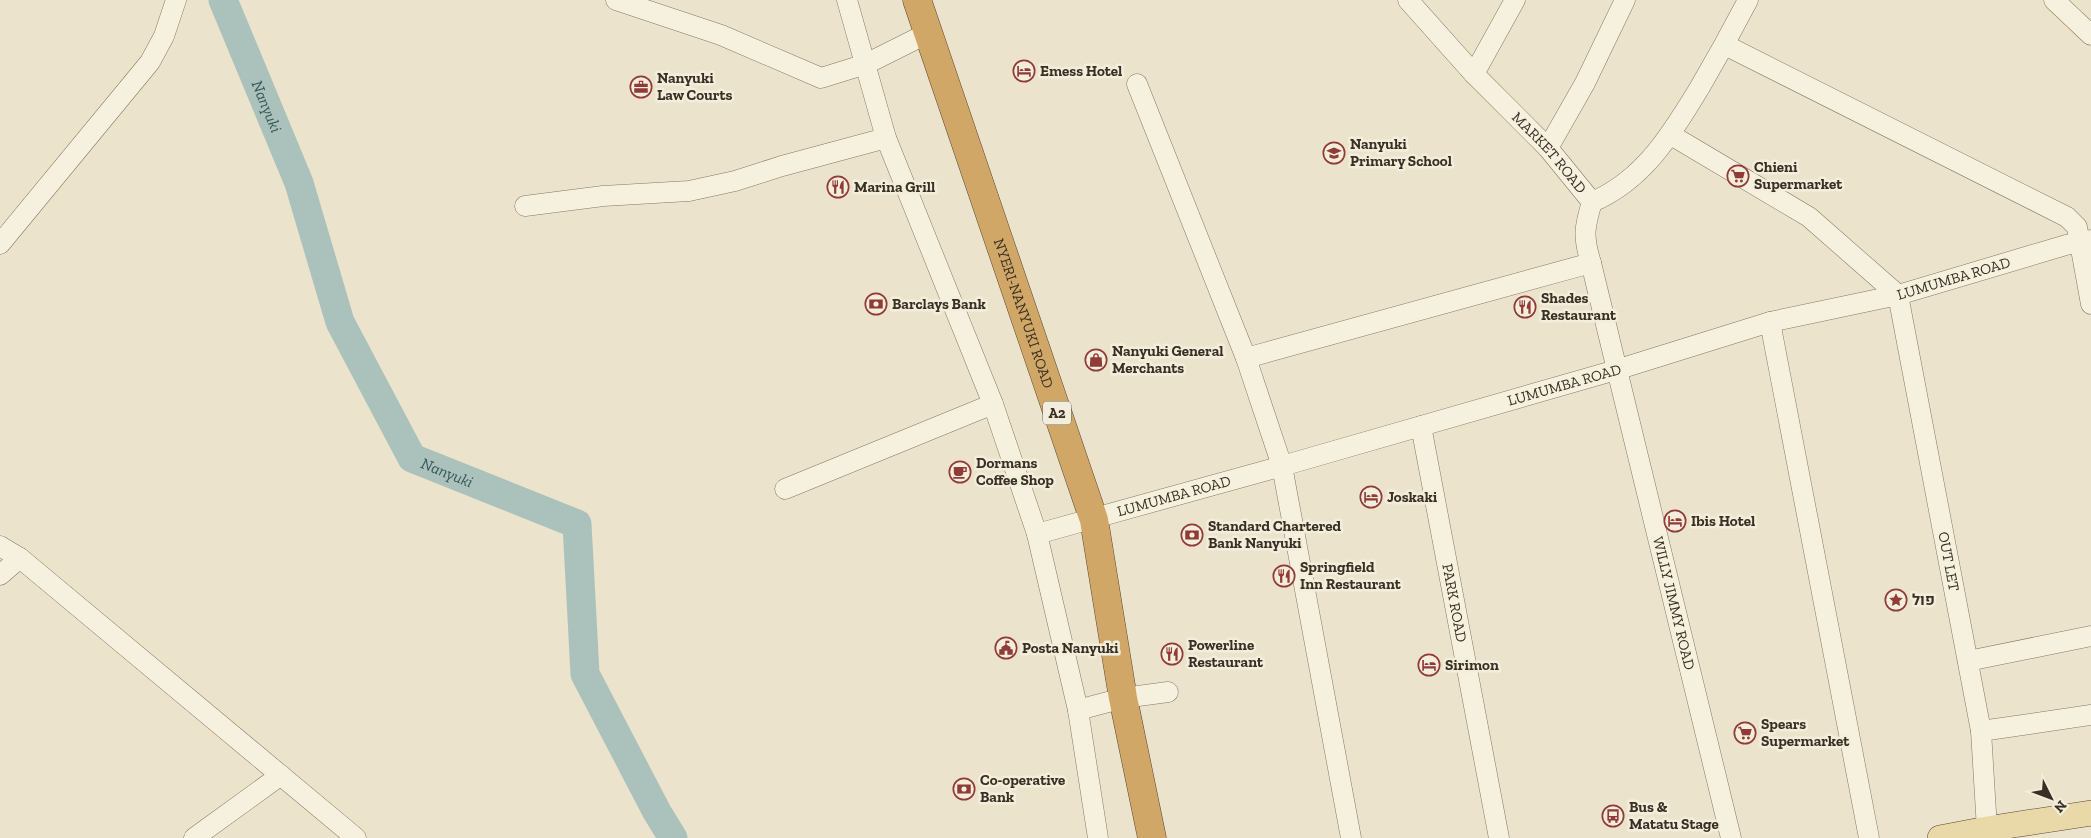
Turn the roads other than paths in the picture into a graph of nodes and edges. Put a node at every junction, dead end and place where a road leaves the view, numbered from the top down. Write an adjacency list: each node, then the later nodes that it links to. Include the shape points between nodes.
1 (176, 0): 22 (street, via 164,36 150,62)
2 (616, 0): 13 (street, via 721,35 821,78)
3 (847, 0): 13 (street)
4 (917, 0): 10 (highway, NYERI-NANYUKI ROAD / A2)
5 (1408, 0): 14 (street, MARKET ROAD)
6 (1515, 0): 14 (street)
7 (1625, 0): 18 (street, via 1585,83)
8 (1748, 0): 12 (street)
9 (2054, 0): 11 (street)
10 (928, 33): 13 (street); 33 (highway, NYERI-NANYUKI ROAD / A2)
11 (2091, 35)
12 (1725, 45): 16 (street); 21 (street, via 2058,213 2077,227)
13 (866, 64): 17 (street)
14 (1474, 74): 18 (street, MARKET ROAD)
15 (1137, 84): 27 (street)
16 (1671, 135): 19 (street, via 1624,184); 24 (street, via 1809,217)
17 (886, 138): 20 (street, via 689,191 603,196); 29 (street)
18 (1548, 148): 19 (street, MARKET ROAD)
19 (1592, 202): 23 (street, MARKET ROAD, via 1584,242)
20 (525, 206)
21 (2085, 242): 24 (street, LUMUMBA ROAD); 25 (street)
22 (0, 244)
23 (1591, 263): 27 (street); 28 (street, MARKET ROAD)
24 (1898, 295): 26 (street, LUMUMBA ROAD); 39 (street, OUT LET)
25 (2091, 304)
26 (1770, 322): 28 (street, LUMUMBA ROAD); 55 (street)
27 (1246, 358): 31 (street)
28 (1616, 370): 30 (street, LUMUMBA ROAD); 54 (street, WILLY JIMMY ROAD)
29 (993, 404): 32 (street); 34 (street)
30 (1421, 426): 31 (street, LUMUMBA ROAD); 53 (street, PARK ROAD)
31 (1282, 466): 33 (street, LUMUMBA ROAD); 52 (street)
32 (785, 489)
33 (1094, 520): 34 (street, LUMUMBA ROAD); 41 (highway, NYERI-NANYUKI ROAD / A2)
34 (1037, 534): 42 (street)
35 (0, 546): 36 (street)
36 (20, 558): 37 (street); 45 (street)
37 (0, 575)
38 (2091, 636): 39 (street)
39 (1968, 661): 44 (street, OUT LET)
40 (1168, 692): 41 (street)
41 (1123, 698): 42 (street); 51 (highway, NYERI-NANYUKI ROAD / A2)
42 (1078, 710): 50 (street)
43 (2091, 715): 44 (street)
44 (1980, 731): 47 (street, OUT LET)
45 (281, 775): 48 (street); 49 (street)
46 (2091, 813): 47 (main road)
47 (1987, 829): 56 (main road)
48 (194, 838)
49 (356, 838)
50 (1098, 838)
51 (1152, 838)
52 (1351, 838)
53 (1498, 838)
54 (1731, 838)
55 (1869, 838)
56 (1940, 838)

